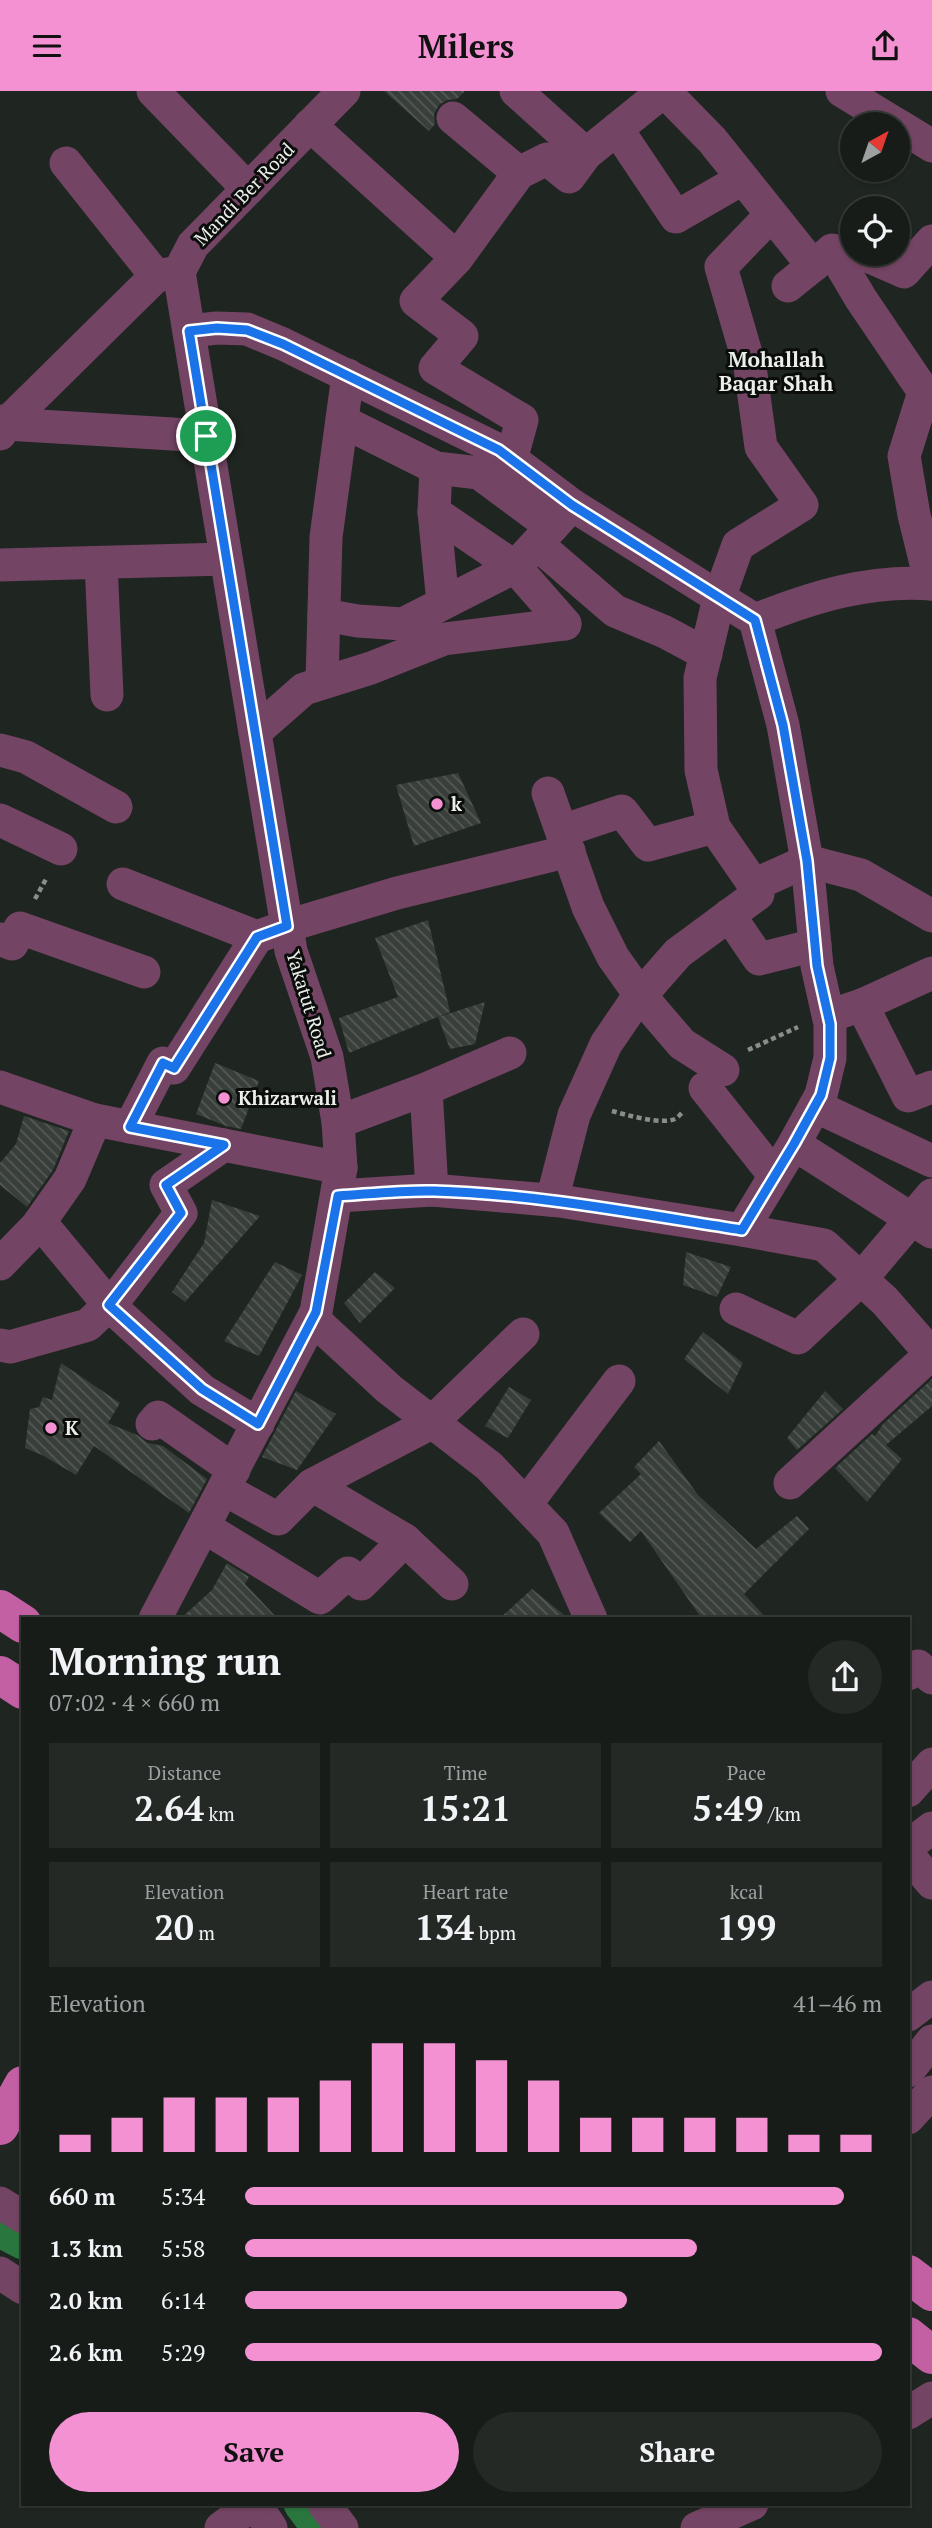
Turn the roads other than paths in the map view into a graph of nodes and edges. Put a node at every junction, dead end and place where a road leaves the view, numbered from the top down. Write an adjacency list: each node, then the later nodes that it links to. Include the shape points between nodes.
1 (153, 91): 15 (street)
2 (344, 91): 7 (street, Mandi Ber Road)
3 (516, 91): 11 (street)
4 (842, 91): 5 (street)
5 (876, 112)
6 (453, 118): 13 (street)
7 (310, 125): 15 (street, Mandi Ber Road); 19 (street)
8 (617, 129): 11 (street); 14 (street, via 664,91); 14 (street, via 676,217)
9 (910, 133): 10 (street)
10 (932, 146)
11 (586, 154): 13 (street, via 569,177 547,159)
12 (66, 163): 20 (street)
13 (519, 173): 19 (street)
14 (742, 179): 16 (street)
15 (247, 189): 20 (street, Mandi Ber Road)
16 (771, 215): 18 (street); 35 (street, via 721,267 750,367 761,447 802,505 738,545)
17 (932, 241): 18 (street, via 904,272)
18 (836, 257): 28 (street, via 924,392 904,456)
19 (457, 258): 26 (street, via 416,301 462,336 435,368 522,420)
20 (167, 274): 21 (street); 24 (street, Mandi Ber Road)
21 (189, 331): 22 (street, via 247,330); 25 (street)
22 (348, 375): 23 (street); 26 (street)
23 (342, 421): 27 (street); 37 (street, via 326,537)
24 (2, 426): 25 (street)
25 (206, 436): 31 (street, Yakatut Road)
26 (511, 460): 30 (street)
27 (436, 468): 29 (street); 30 (street, via 479,473)
28 (920, 478): 34 (street)
29 (434, 512): 30 (street); 36 (street)
30 (544, 536): 35 (street); 36 (street); 39 (street, via 615,611); 40 (street, via 565,624 444,639)
31 (226, 559): 32 (street); 42 (street, Yakatut Road)
32 (101, 563): 33 (street); 41 (street)
33 (0, 565)
34 (932, 584): 38 (street, via 894,583 842,591)
35 (719, 598): 38 (street); 39 (street)
36 (443, 603): 37 (street, via 403,624)
37 (324, 615): 40 (street)
38 (755, 620): 50 (street, via 783,725)
39 (706, 654): 47 (street, via 700,678 701,770)
40 (322, 682): 42 (street, via 304,689)
41 (107, 695)
42 (255, 732): 55 (street, Yakatut Road)
43 (0, 750): 45 (street, via 26,757)
44 (548, 793): 48 (street)
45 (116, 807)
46 (0, 820): 49 (street)
47 (714, 827): 48 (street, via 648,845 622,810); 52 (street)
48 (566, 841): 55 (street); 60 (street, via 588,907 613,957)
49 (61, 849)
50 (807, 861): 52 (street); 54 (street, via 861,875); 57 (street)
51 (123, 884): 55 (street)
52 (754, 885): 53 (street, via 758,894)
53 (729, 915): 57 (street, via 759,958); 60 (street, via 678,953)
54 (932, 916)
55 (272, 931): 69 (street, Yakatut Road, via 291,951 327,1057); 70 (street, via 174,1068 163,1063)
56 (0, 939): 58 (street, via 12,944 20,927)
57 (816, 945): 62 (street)
58 (144, 972)
59 (932, 973): 61 (street)
60 (640, 995): 74 (street, via 714,1079); 77 (street, via 606,1044 579,1103)
61 (862, 1005): 62 (street); 65 (street, via 908,1096)
62 (828, 1016): 67 (street, via 830,1058)
63 (510, 1053): 66 (street)
64 (0, 1087): 68 (street)
65 (932, 1087)
66 (426, 1089): 69 (street); 76 (street)
67 (814, 1106): 71 (street); 73 (street)
68 (95, 1120): 70 (street); 79 (street, via 70,1179)
69 (338, 1122): 75 (street, Yakatut Road)
70 (130, 1127): 72 (street)
71 (794, 1144): 74 (street); 78 (street)
72 (224, 1145): 75 (street); 83 (street, via 166,1185 181,1213)
73 (932, 1159)
74 (774, 1175): 80 (street)
75 (339, 1182): 76 (street); 85 (street, Yakatut Road)
76 (432, 1191): 77 (street)
77 (552, 1201): 80 (street)
78 (925, 1216): 82 (street)
79 (40, 1222): 81 (street); 83 (street)
80 (742, 1230): 82 (street, via 824,1245)
81 (0, 1264)
82 (861, 1279): 84 (street, via 798,1338); 88 (street)
83 (109, 1305): 87 (street, via 88,1325 10,1347); 92 (street, via 202,1389)
84 (736, 1309)
85 (313, 1319): 90 (street); 92 (street, Yakatut Road)
86 (523, 1334): 90 (street)
87 (0, 1345)
88 (932, 1354): 94 (street)
89 (619, 1381): 96 (street)
90 (431, 1423): 95 (street); 96 (street, via 488,1466)
91 (152, 1424): 93 (street, via 158,1417)
92 (258, 1424): 93 (street, Yakatut Road)
93 (229, 1479): 95 (street, via 278,1519); 97 (street, Yakatut Road)
94 (790, 1483)
95 (312, 1485): 98 (street)
96 (526, 1504): 102 (street, via 553,1533)
97 (204, 1527): 98 (street, via 320,1598 348,1573 361,1584); 101 (street, Yakatut Road)
98 (405, 1540): 99 (street)
99 (452, 1584)
100 (0, 1609): 103 (main road)
101 (156, 1617)
102 (590, 1617)
103 (21, 1623)
104 (910, 1672): 106 (street, via 918,1666)
105 (0, 1675): 107 (main road)
106 (932, 1678)
107 (21, 1689)
108 (932, 1764): 109 (street)
109 (910, 1789)
110 (932, 1828): 111 (street)
111 (910, 1844)
112 (910, 1858): 113 (street)
113 (932, 1883)
114 (932, 1997): 115 (street)
115 (910, 2014)
116 (932, 2041): 117 (street)
117 (910, 2068)
118 (21, 2089): 121 (main road)
119 (932, 2092): 120 (street)
120 (910, 2116)
121 (0, 2126)
122 (0, 2203): 123 (street)
123 (21, 2216)
124 (0, 2273): 126 (street)
125 (910, 2276): 127 (main road)
126 (21, 2287)
127 (932, 2292)
128 (910, 2338): 129 (main road)
129 (932, 2355)
130 (932, 2398): 131 (street)
131 (910, 2412)
132 (251, 2506): 136 (street)
133 (255, 2506): 137 (street)
134 (326, 2506): 138 (street)
135 (748, 2506): 139 (street)
136 (221, 2528)
137 (271, 2528)
138 (342, 2528)
139 (698, 2528)

